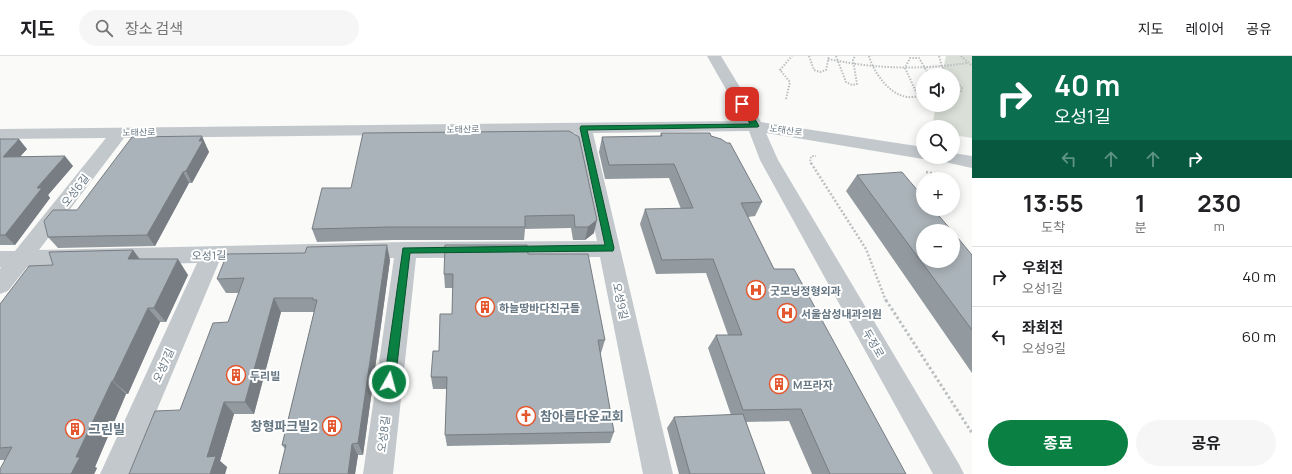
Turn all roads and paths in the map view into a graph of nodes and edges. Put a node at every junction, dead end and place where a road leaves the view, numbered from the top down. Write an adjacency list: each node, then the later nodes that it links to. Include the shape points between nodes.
1 (714, 56): 21 (street, 두정로)
2 (792, 56): 20 (path, via 780,70 790,82)
3 (809, 56): 11 (path, via 814,70 820,72 826,70)
4 (829, 56): 11 (path)
5 (836, 56): 12 (path)
6 (855, 56): 14 (path)
7 (869, 56): 18 (path)
8 (939, 56): 17 (path)
9 (961, 56): 13 (path)
10 (910, 57): 16 (path, via 919,58); 19 (path)
11 (828, 59): 12 (path)
12 (839, 62): 14 (path); 14 (path, via 846,82 852,85 857,84)
13 (967, 63): 15 (path); 17 (path)
14 (854, 65): 18 (path)
15 (972, 66)
16 (924, 67): 17 (path); 19 (path)
17 (942, 67)
18 (874, 68): 19 (path); 19 (path, via 879,77 899,96 914,98 918,96)
19 (905, 68)
20 (786, 98)
21 (755, 126): 22 (street, 노태산로); 25 (street, 노태산로); 40 (street, 두정로, via 769,160)
22 (583, 128): 23 (street, 노태산로); 31 (street, 오성9길)
23 (120, 132): 24 (street, 노태산로); 34 (street, 오성6길)
24 (0, 134)
25 (916, 152)
26 (819, 155): 36 (path, via 812,156 811,164 866,249 885,298)
27 (960, 160): 28 (street)
28 (972, 162)
29 (919, 171): 30 (path)
30 (925, 172)
31 (610, 248): 32 (street, 오성1길); 39 (street, 오성9길)
32 (406, 250): 33 (street, 오성1길); 38 (street, 오성8길)
33 (211, 255): 34 (street, 오성1길); 37 (street, 오성7길)
34 (10, 259): 35 (street, 오성6길)
35 (0, 285)
36 (972, 433)
37 (115, 474)
38 (378, 474)
39 (658, 474)
40 (949, 474)

